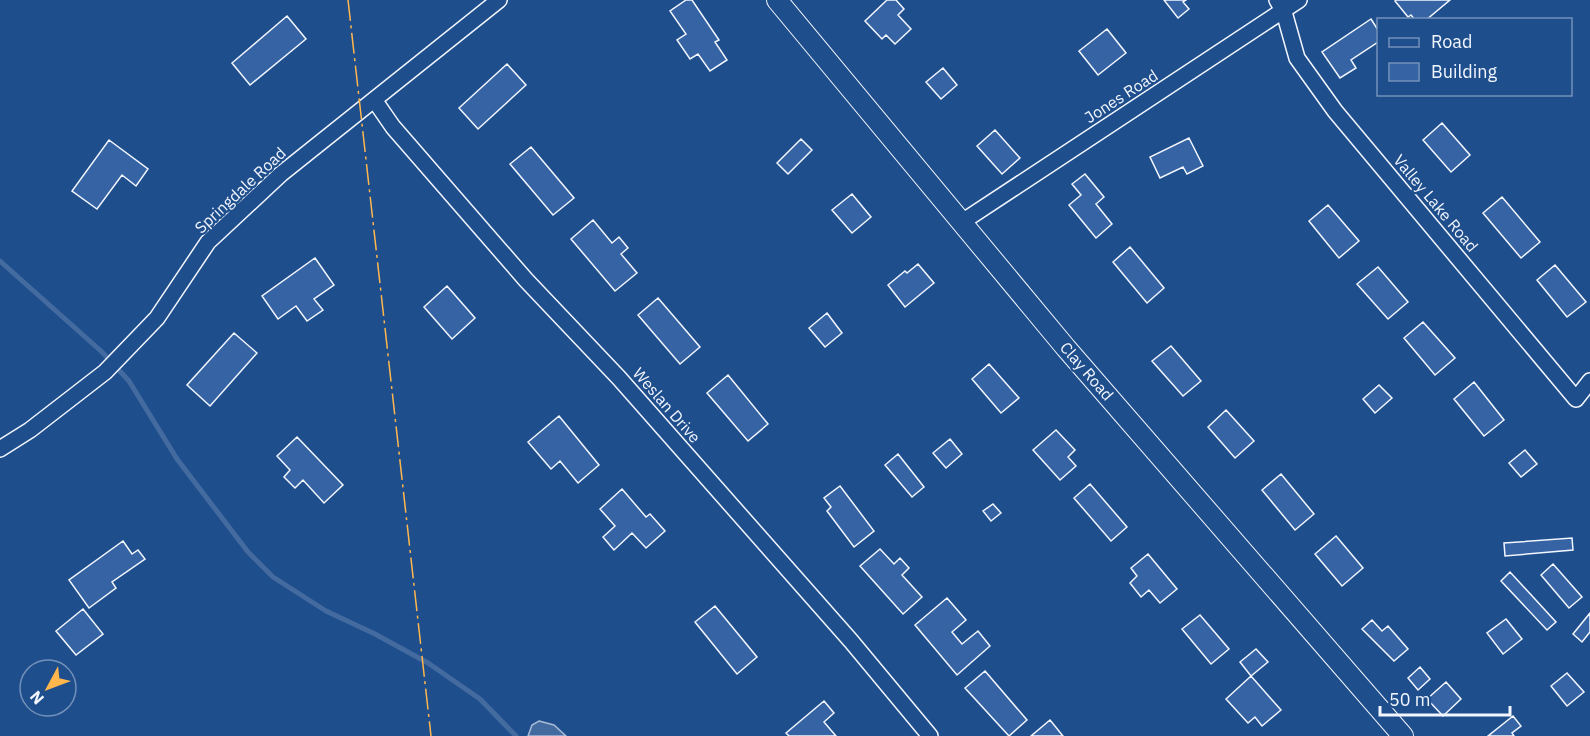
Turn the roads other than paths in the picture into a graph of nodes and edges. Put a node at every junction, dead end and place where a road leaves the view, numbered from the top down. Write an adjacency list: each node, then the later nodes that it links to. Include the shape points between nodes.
1 (499, 0): 5 (street, Springdale Road)
2 (777, 0): 6 (street, Clay Road)
3 (1299, 0): 4 (street, Jones Road)
4 (1280, 6): 6 (street, Jones Road); 7 (street, Valley Lake Road, via 1297,58 1335,111 1575,399)
5 (375, 100): 8 (street, Springdale Road, via 281,174 208,242 157,318 105,372 30,430); 9 (street, Weslan Drive, via 393,128 526,280 620,378)
6 (962, 222): 10 (street, Clay Road, via 1066,348)
7 (1590, 381)
8 (0, 448)
9 (930, 736)
10 (1403, 736)

